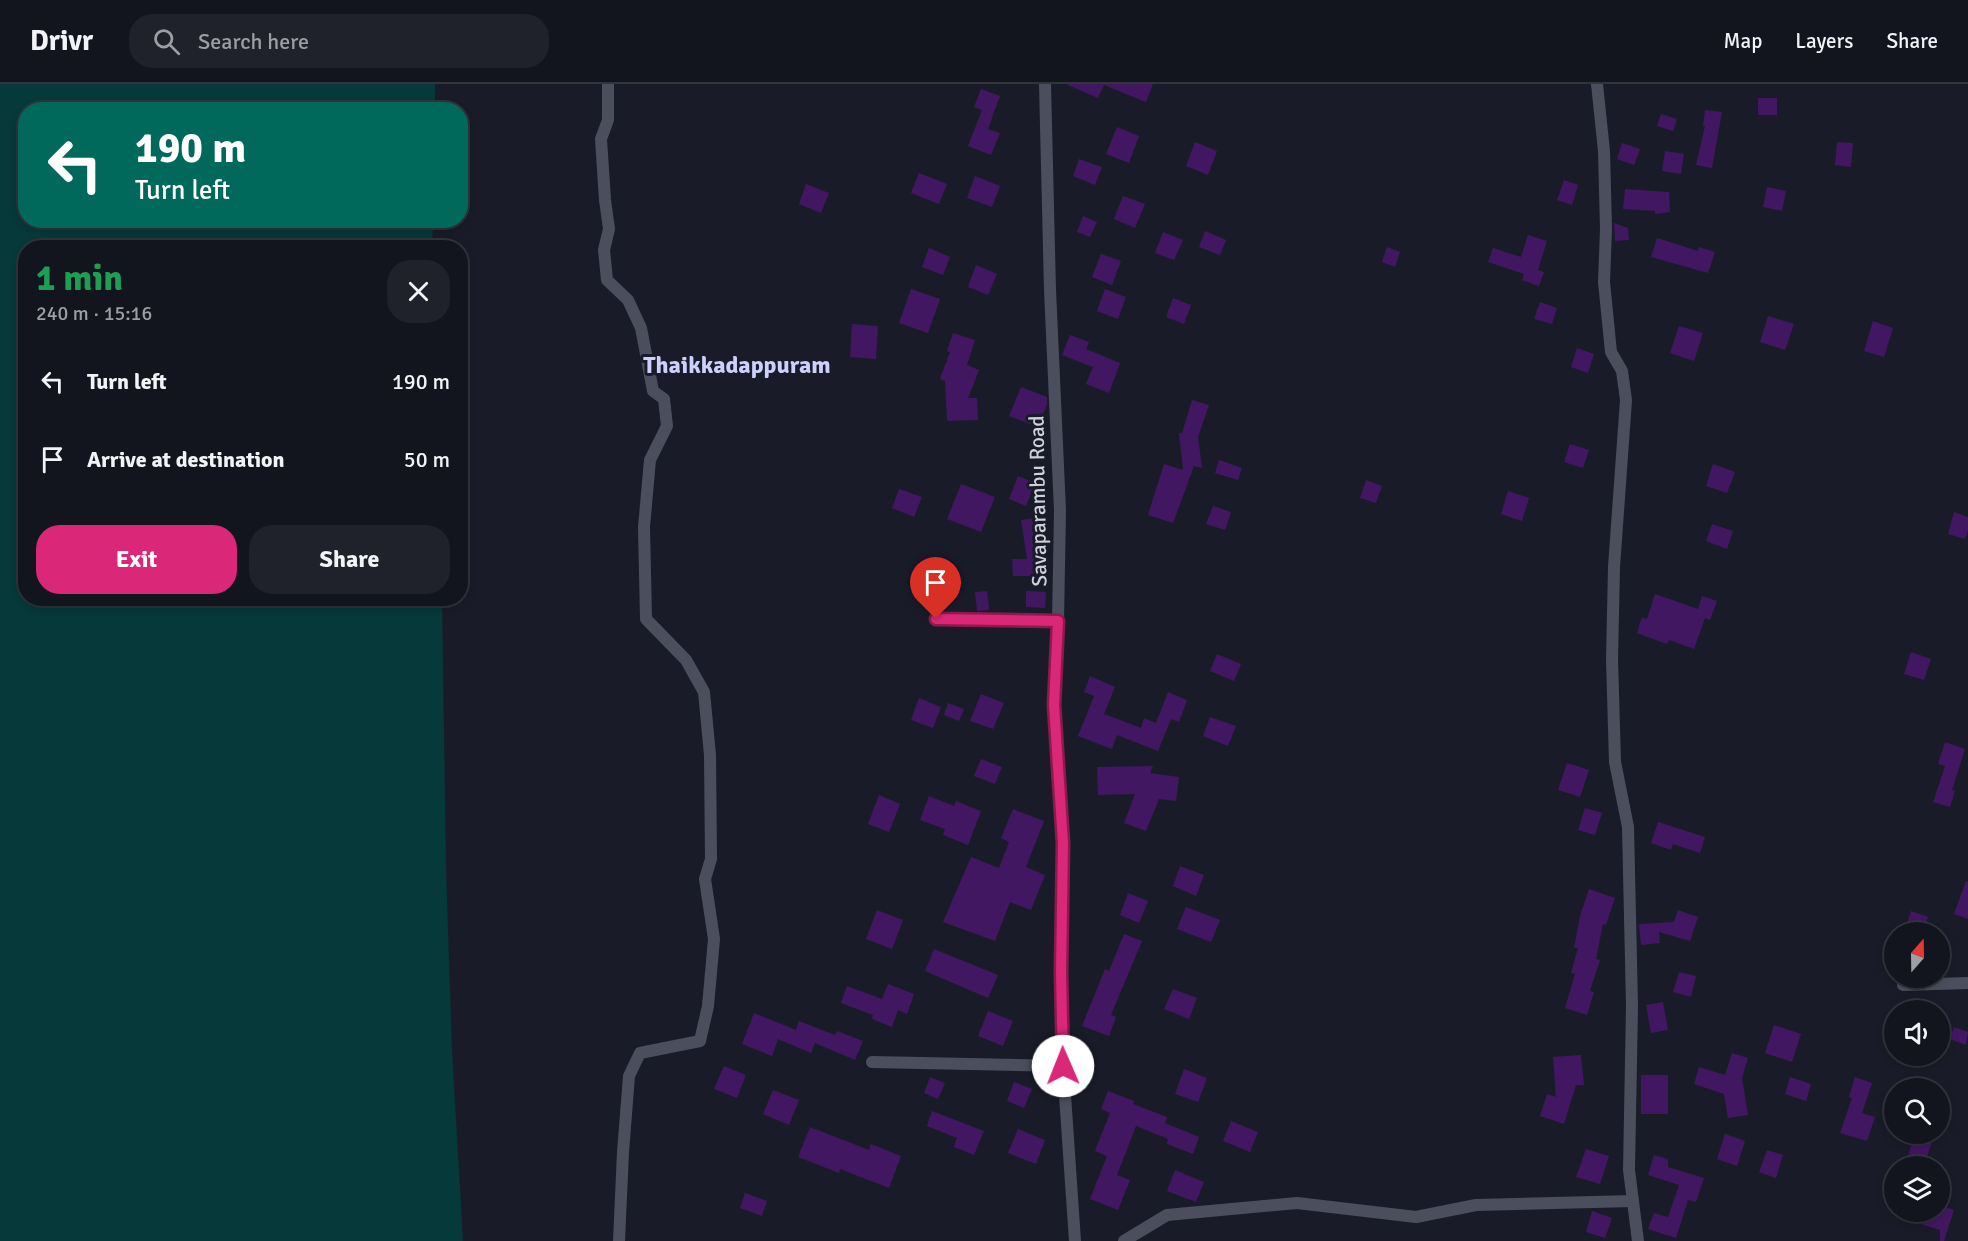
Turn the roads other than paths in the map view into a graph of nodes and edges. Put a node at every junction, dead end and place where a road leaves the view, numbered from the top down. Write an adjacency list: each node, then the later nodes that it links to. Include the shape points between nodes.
1 (608, 84): 11 (street, via 609,120 602,139 609,228 604,250 608,280 628,300 641,328 649,375 653,390 664,399 667,426 650,460 644,527 646,619 686,660 705,692 711,847 705,879 714,939 708,1006 700,1041 640,1053 629,1076)
2 (1045, 84): 5 (street, Savaparambu Road, via 1059,510)
3 (1597, 84): 10 (street, via 1604,151 1604,282 1611,352 1622,371 1626,400 1612,659 1615,762 1628,827 1632,1006 1629,1170)
4 (936, 619): 5 (street)
5 (1058, 621): 9 (street, Savaparambu Road, via 1054,705 1063,843)
6 (1968, 983): 7 (street)
7 (1950, 984)
8 (872, 1062): 9 (street)
9 (1063, 1066): 12 (street, Savaparambu Road)
10 (1633, 1201): 13 (street, via 1476,1205 1416,1217 1296,1203 1167,1215); 14 (street)
11 (619, 1241)
12 (1075, 1241)
13 (1124, 1241)
14 (1638, 1241)

